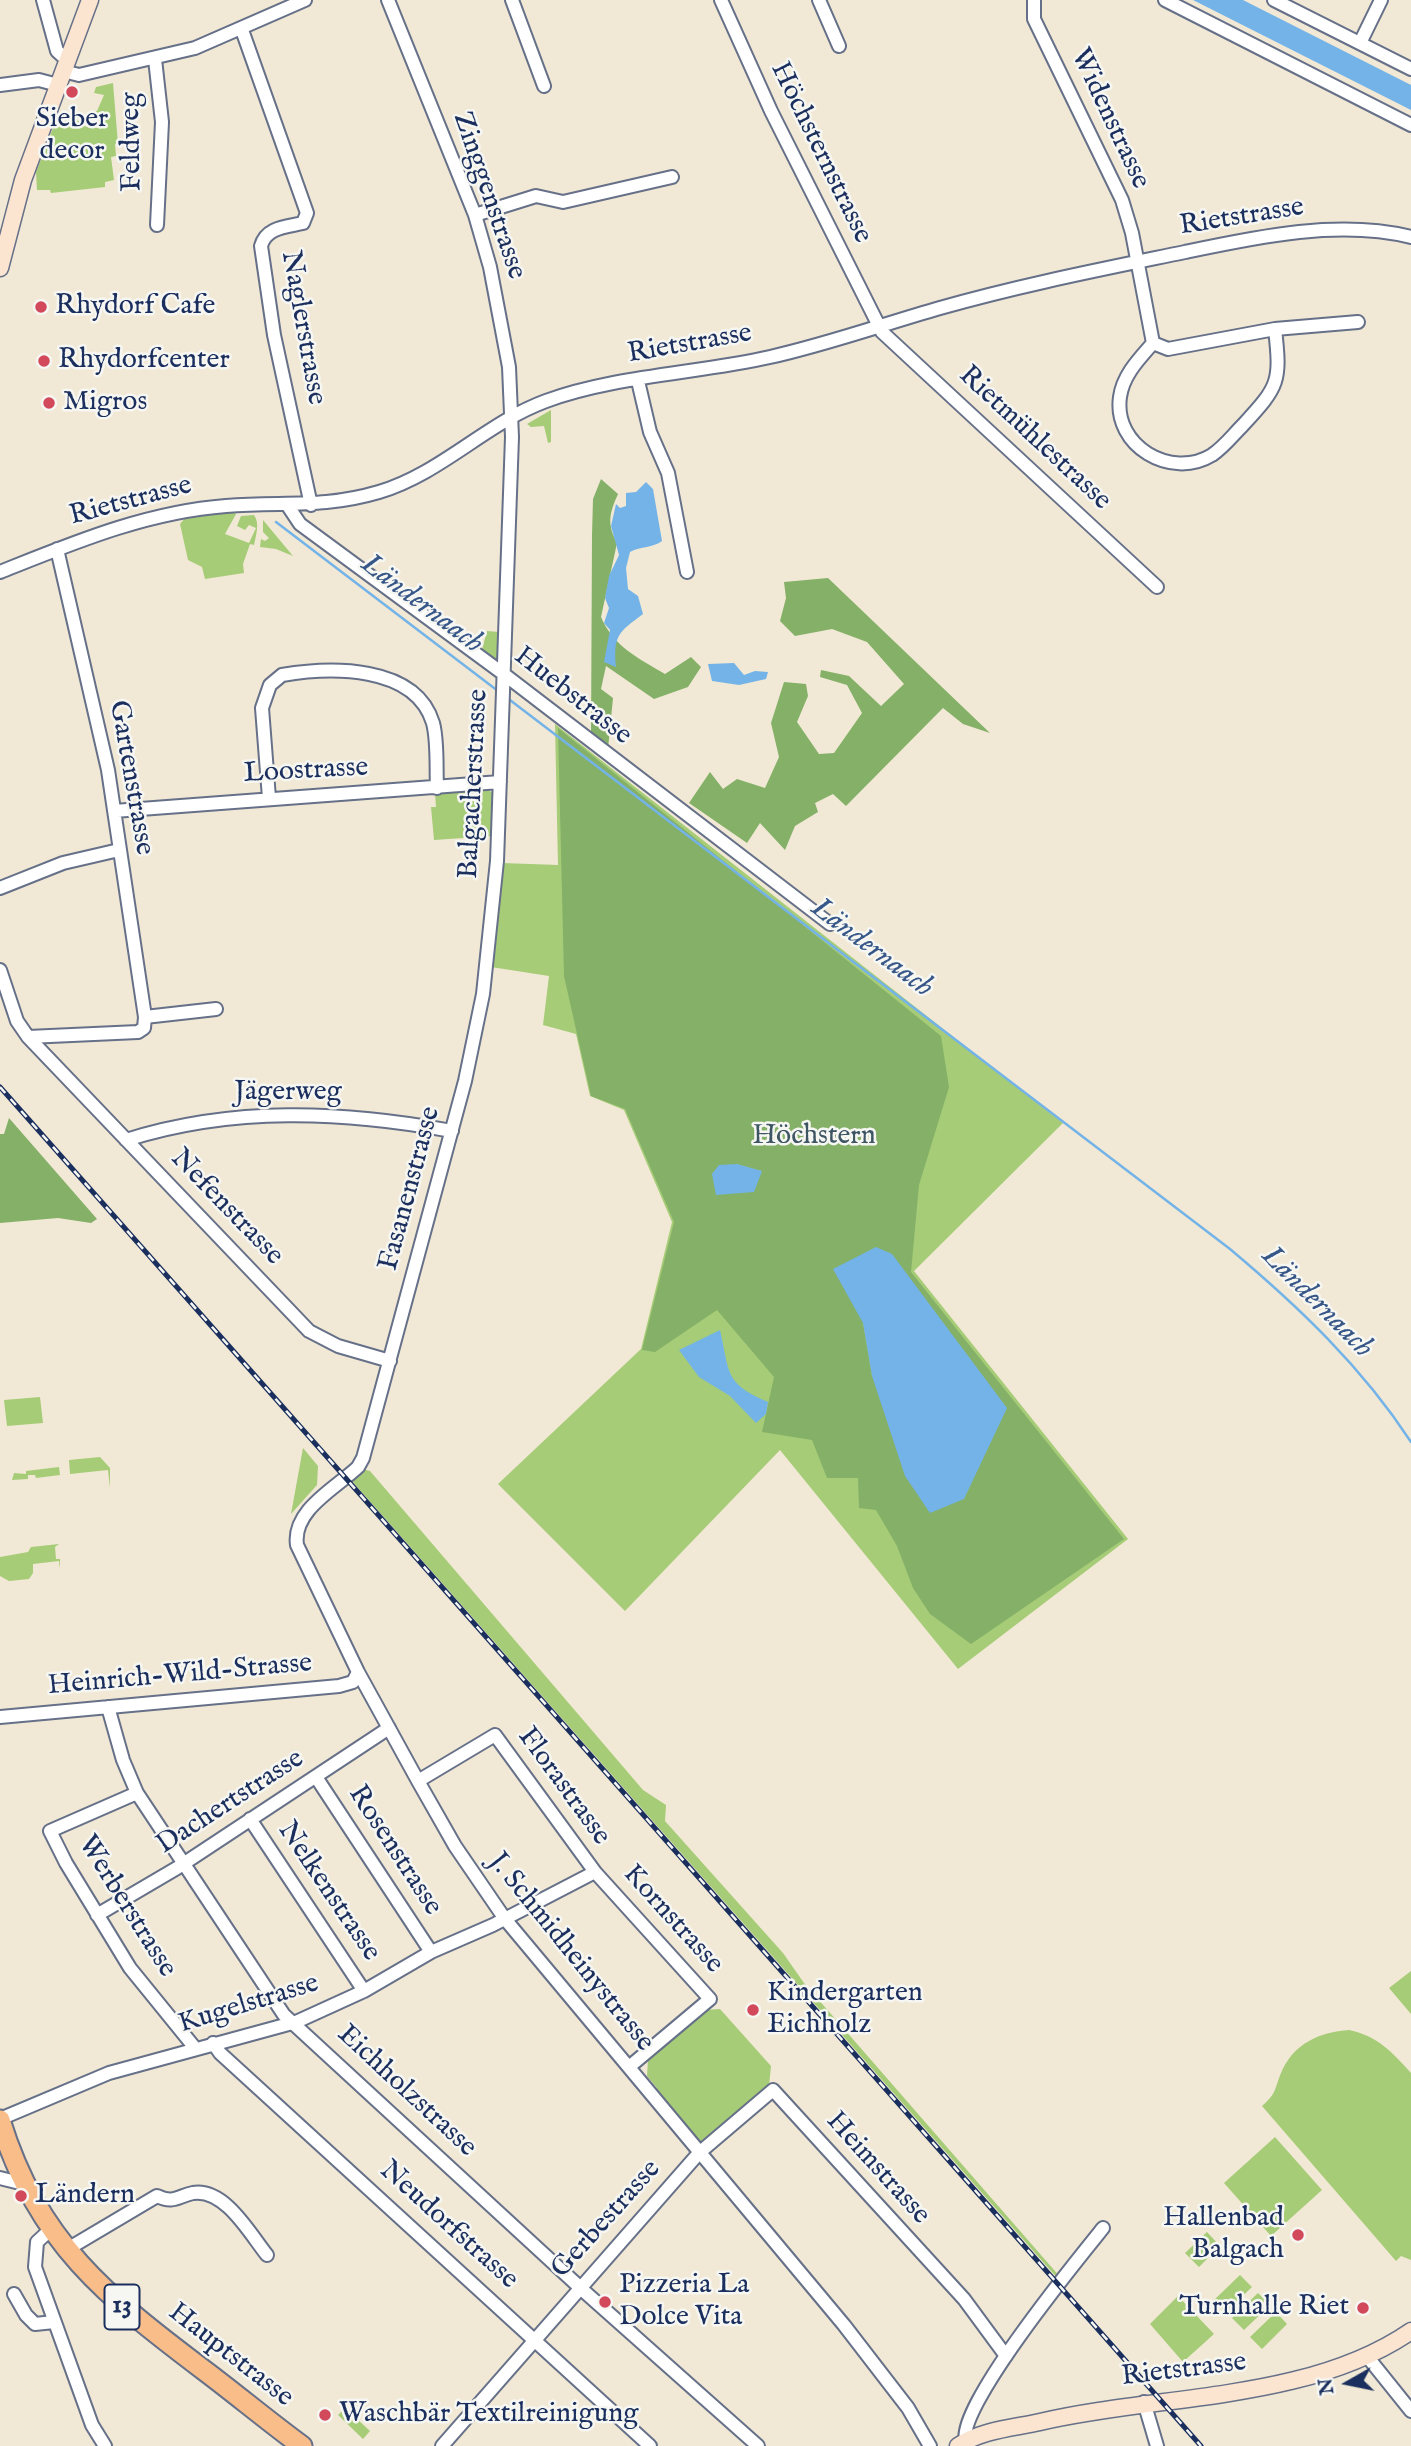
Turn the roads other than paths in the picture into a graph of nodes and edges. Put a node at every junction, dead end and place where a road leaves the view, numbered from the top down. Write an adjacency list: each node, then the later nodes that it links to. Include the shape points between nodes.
1 (43, 0): 17 (street)
2 (90, 0): 17 (street)
3 (305, 0): 12 (street)
4 (388, 0): 22 (street, Zinggenstrasse)
5 (512, 0): 19 (street)
6 (722, 0): 28 (street, Höchsternstrasse, via 771,111)
7 (819, 0): 14 (street)
8 (1034, 0): 25 (street, Widenstrasse, via 1034,19 1122,200)
9 (1165, 0): 20 (street)
10 (1274, 0): 13 (street)
11 (1381, 0): 13 (street)
12 (242, 30): 15 (street); 33 (street, Naglerstrasse, via 307,213 303,223 270,231 261,246 274,335)
13 (1360, 43): 16 (street)
14 (839, 46)
15 (155, 59): 17 (street, via 79,75); 23 (street, Feldweg, via 162,122)
16 (1411, 69)
17 (63, 72): 18 (street); 26 (street, via 20,188)
18 (0, 85)
19 (544, 86)
20 (1411, 125)
21 (672, 177): 22 (street, via 563,202 536,196)
22 (475, 215): 32 (street, Zinggenstrasse, via 504,327)
23 (157, 225)
24 (1411, 237): 25 (street, Rietstrasse, via 1362,231 1290,234)
25 (1135, 262): 28 (street, Rietstrasse, via 1040,281); 30 (street, Widenstrasse)
26 (0, 268)
27 (1358, 322): 29 (street)
28 (878, 326): 31 (street, Rietstrasse, via 770,357); 38 (street, Rietmühlestrasse)
29 (1275, 329): 30 (street, via 1168,349); 30 (street, via 1279,372 1268,398 1212,454 1185,464 1147,455 1122,422 1119,398 1126,376)
30 (1153, 343)
31 (638, 381): 32 (street, Rietstrasse, via 551,399); 37 (street, via 650,432 668,473)
32 (512, 416): 33 (street, Rietstrasse, via 418,477 358,498); 39 (street, Balgacherstrasse)
33 (312, 505): 34 (street, Rietstrasse)
34 (288, 506): 35 (street, Rietstrasse, via 225,506 166,515); 39 (street, Huebstrasse, via 300,524)
35 (57, 549): 36 (street, Rietstrasse); 43 (street, Gartenstrasse)
36 (0, 572)
37 (687, 572)
38 (1157, 587)
39 (505, 679): 40 (street, Balgacherstrasse); 46 (street, Huebstrasse)
40 (500, 782): 41 (street, Loostrasse); 50 (street, Balgacherstrasse, via 490,937)
41 (437, 788): 42 (street, Loostrasse); 42 (street, via 433,724 410,693 362,671 299,672 282,675 265,696 262,708)
42 (269, 798): 43 (street, Loostrasse)
43 (114, 811): 44 (street, Gartenstrasse)
44 (119, 850): 45 (street, via 63,863); 49 (street, Gartenstrasse)
45 (0, 888)
46 (830, 924)
47 (0, 970): 51 (street, Nefenstrasse, via 17,1021)
48 (216, 1009): 49 (street)
49 (145, 1017): 51 (street, via 138,1032)
50 (476, 1028): 52 (street, Fasanenstrasse)
51 (28, 1037): 53 (street, Nefenstrasse)
52 (452, 1131): 53 (street, Jägerweg, via 388,1119 235,1115); 54 (street, Fasanenstrasse)
53 (126, 1140): 54 (street, Nefenstrasse, via 309,1331 338,1346)
54 (390, 1361): 55 (street, J. Schmidheinystrasse, via 363,1458 301,1518 296,1536 300,1555)
55 (358, 1672): 56 (street, Heinrich-Wild-Strasse, via 353,1682 339,1686); 58 (street, J. Schmidheinystrasse)
56 (108, 1707): 57 (street, Heinrich-Wild-Strasse); 61 (street, Eichholzstrasse)
57 (0, 1717)
58 (389, 1728): 59 (street, Dachertstrasse); 60 (street, J. Schmidheinystrasse)
59 (316, 1777): 62 (street, Dachertstrasse); 67 (street, Rosenstrasse)
60 (418, 1781): 64 (street, Florastrasse, via 495,1735); 66 (street, J. Schmidheinystrasse)
61 (137, 1793): 63 (street, Eichholzstrasse); 65 (street, Werberstrasse, via 50,1831)
62 (250, 1819): 63 (street, Dachertstrasse); 68 (street, Nelkenstrasse)
63 (183, 1863): 65 (street, Dachertstrasse); 69 (street, Eichholzstrasse, via 284,2015)
64 (595, 1872): 66 (street, Kornstrasse); 72 (street, Kornstrasse, via 710,1999)
65 (97, 1915): 71 (street, Werberstrasse, via 130,1968)
66 (505, 1919): 67 (street, Kugelstrasse); 72 (street, J. Schmidheinystrasse)
67 (431, 1952): 68 (street, Kugelstrasse)
68 (364, 1991): 69 (street, Kugelstrasse)
69 (296, 2022): 70 (street, Kugelstrasse); 81 (street, Eichholzstrasse)
70 (213, 2043): 71 (street, Kugelstrasse); 85 (street, Neudorfstrasse)
71 (195, 2048): 73 (street, Kugelstrasse, via 109,2073)
72 (629, 2067): 74 (street, J. Schmidheinystrasse)
73 (0, 2120): 76 (main road, Hauptstrasse / 13)
74 (699, 2153): 81 (street, Gerbestrasse); 87 (street, Heimstrasse, via 773,2090 964,2299); 96 (street, J. Schmidheinystrasse, via 844,2325 908,2407)
75 (0, 2178): 76 (street)
76 (24, 2184): 78 (main road, Hauptstrasse / 13)
77 (1102, 2228): 87 (street)
78 (51, 2229): 79 (main road, Hauptstrasse / 13); 83 (street, via 37,2242 34,2257)
79 (66, 2250): 80 (street, via 157,2196 173,2202 199,2193 222,2202); 92 (main road, Hauptstrasse / 13, via 112,2298)
80 (267, 2255)
81 (579, 2287): 85 (street, Gerbestrasse); 95 (street, Eichholzstrasse)
82 (14, 2294): 83 (street, via 35,2324)
83 (54, 2322): 91 (street)
84 (1411, 2331): 86 (street, Rietstrasse)
85 (535, 2339): 93 (street, Gerbestrasse); 94 (street, Neudorfstrasse)
86 (1366, 2355): 88 (street, Rietstrasse, via 1255,2389); 89 (street)
87 (1006, 2356): 90 (street, via 973,2407)
88 (1144, 2402): 90 (street, Rietstrasse, via 978,2435); 97 (street)
89 (1411, 2411)
90 (962, 2443)
91 (104, 2446)
92 (302, 2446)
93 (442, 2446)
94 (650, 2446)
95 (758, 2446)
96 (930, 2446)
97 (1157, 2446)

